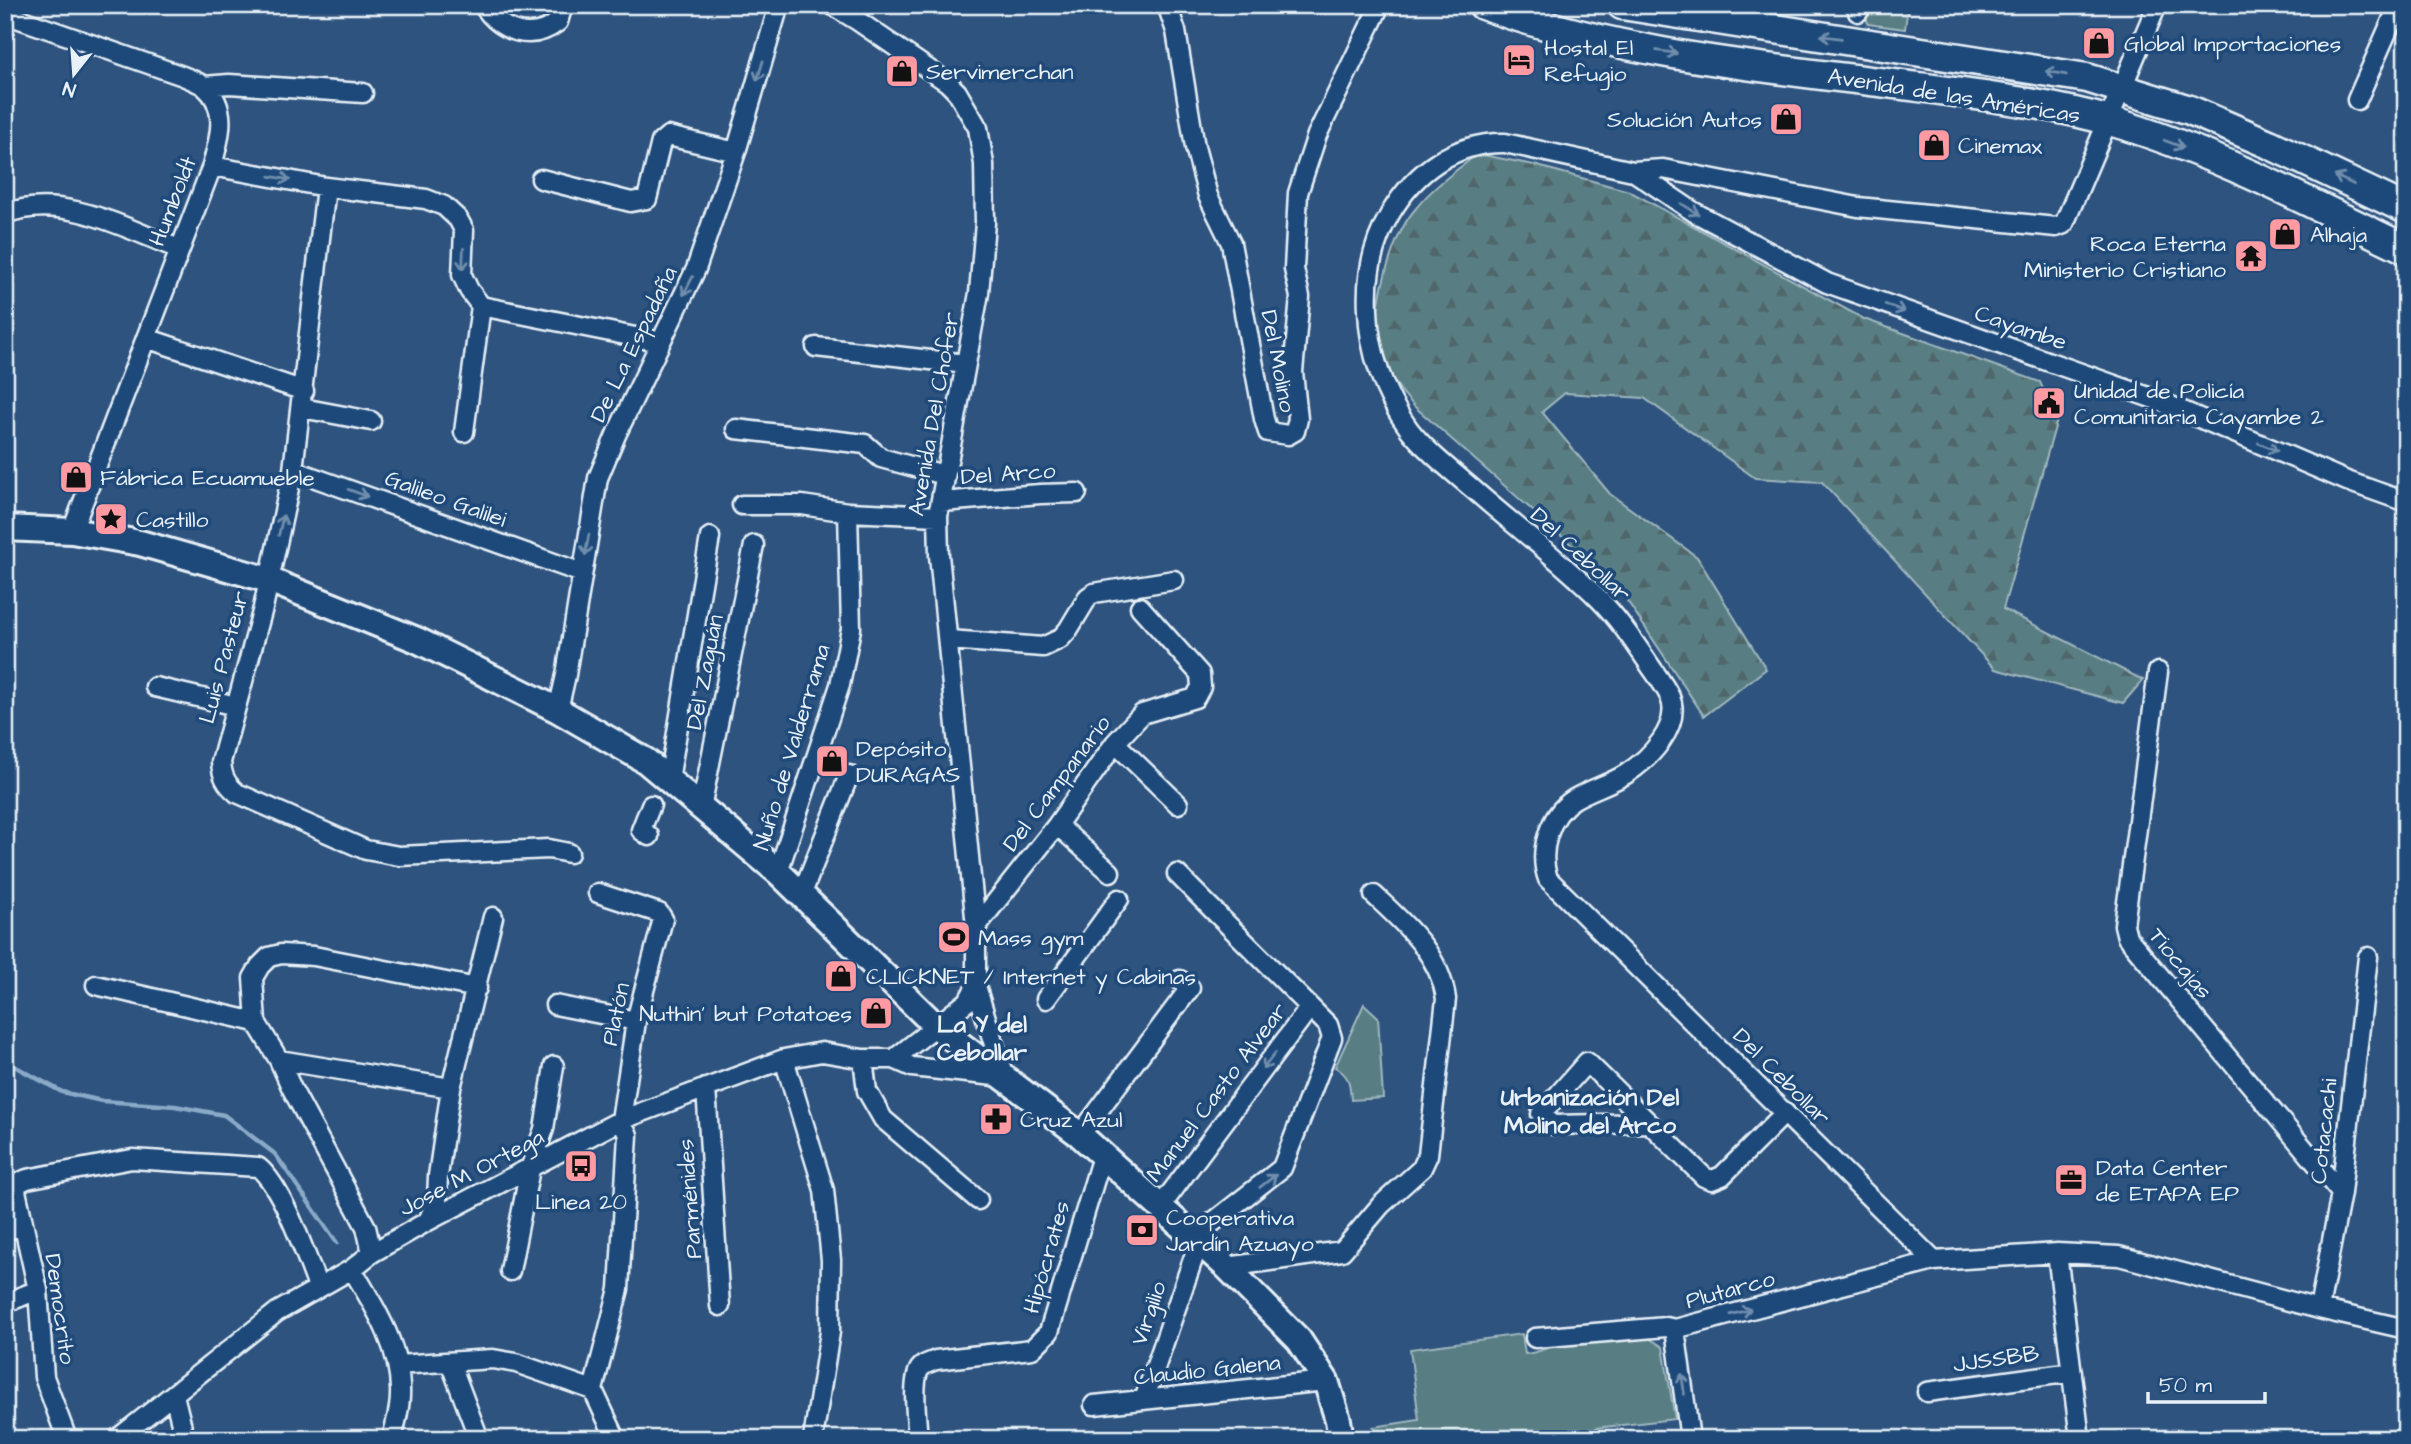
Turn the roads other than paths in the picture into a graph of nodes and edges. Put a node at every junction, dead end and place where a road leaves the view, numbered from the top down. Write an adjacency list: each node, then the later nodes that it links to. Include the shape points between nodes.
1 (483, 5): 2 (street, via 499,24 529,35 558,22)
2 (563, 5)
3 (779, 5): 17 (street, De La Espadaña, one-way to 17)
4 (832, 5): 30 (street, Avenida Del Chofer, via 947,82 978,128 985,223 982,272)
5 (1167, 5): 6 (street, Del Molino, via 1208,196 1231,243 1264,419 1268,432 1282,435 1295,430 1298,419 1293,372 1300,297 1294,269 1298,193 1317,135)
6 (1380, 5)
7 (1483, 5): 16 (main road, Avenida de las Américas, one-way to 16, via 1520,19 1641,49 2008,99)
8 (1622, 5): 13 (main road, Avenida de las Américas, one-way to 8, via 2015,66)
9 (2157, 5): 13 (street, Del Cebollar)
10 (2400, 8): 15 (street)
11 (5, 14): 12 (street)
12 (204, 86): 14 (street); 18 (street, Humboldt, via 221,114)
13 (2123, 88): 16 (street, Del Cebollar); 22 (main road, Avenida de las Américas, one-way to 13, via 2208,117)
14 (363, 93)
15 (2357, 100)
16 (2109, 121): 19 (street, Del Cebollar, via 2064,224 2056,227 1858,207 1663,169); 25 (main road, Avenida de las Américas, one-way to 25, via 2252,176)
17 (736, 152): 20 (street, via 668,136 661,142 647,199 640,201); 28 (street, De La Espadaña, one-way to 28, via 696,269)
18 (212, 166): 21 (street, one-way to 21); 24 (street, Humboldt)
19 (1633, 171): 38 (street, Cayambe, one-way to 38, via 1695,212 1827,283 2157,400); 92 (street, Del Cebollar, via 1505,143 1451,152 1415,181 1378,234 1370,264 1368,327 1375,362 1409,429 1598,598 1628,632 1670,696 1671,722 1657,746 1629,772 1574,800 1552,823 1545,853 1548,879)
20 (541, 179)
21 (326, 187): 26 (street, one-way to 26, via 426,199 444,206 464,230 462,275); 31 (street, Luis Pasteur)
22 (2406, 209)
23 (5, 214): 24 (street, via 20,208 67,209)
24 (180, 249): 27 (street, Humboldt)
25 (2406, 249)
26 (481, 306): 28 (street); 34 (street)
27 (146, 338): 31 (street); 43 (street, Humboldt)
28 (660, 342): 46 (street, De La Espadaña, one-way to 46, via 598,478)
29 (816, 347): 30 (street)
30 (966, 364): 36 (street, Avenida Del Chofer)
31 (303, 399): 32 (street); 35 (street, Luis Pasteur)
32 (371, 421)
33 (736, 429): 36 (street, via 864,444 881,458)
34 (464, 432)
35 (293, 470): 46 (street, Galileo Galilei, one-way to 46); 47 (street, Luis Pasteur, one-way to 35)
36 (944, 475): 40 (street, Avenida Del Chofer)
37 (1077, 493): 40 (street, Del Arco)
38 (2406, 502)
39 (742, 505): 41 (street, Del Arco, via 802,505)
40 (940, 509): 41 (street, Del Arco); 50 (street, Avenida Del Chofer, via 939,555)
41 (848, 512): 64 (street, Nuño de Valderrama, via 849,644 840,685)
42 (5, 528): 43 (street)
43 (72, 531): 47 (street, via 140,543)
44 (710, 537): 57 (street)
45 (754, 545): 60 (street, Del Zaguán)
46 (582, 573): 54 (street, De La Espadaña)
47 (269, 580): 53 (street, Luis Pasteur); 54 (street, via 417,640)
48 (1174, 580): 50 (street, via 1094,593 1060,639 1043,648)
49 (1140, 607): 55 (street, Del Campanario, via 1200,674 1201,687 1195,698 1142,714)
50 (949, 640): 72 (street, Avenida Del Chofer)
51 (2158, 672): 98 (street, Tiocajas, via 2124,925 2127,937)
52 (155, 687): 53 (street)
53 (236, 706): 63 (street, Luis Pasteur, via 221,762 222,775 227,785 252,801 366,849 399,856 549,849)
54 (558, 710): 57 (street, via 646,761)
55 (1115, 743): 58 (street); 61 (street, Del Campanario)
56 (849, 775): 69 (street)
57 (668, 780): 60 (street)
58 (1178, 804)
59 (651, 805): 62 (street, via 641,830)
60 (701, 808): 64 (street)
61 (1057, 825): 65 (street); 72 (street, Del Campanario)
62 (649, 836)
63 (569, 853)
64 (778, 872): 69 (street)
65 (1110, 872)
66 (1177, 874): 80 (street)
67 (598, 893): 81 (street, Platón, via 659,913 663,919)
68 (1374, 895): 108 (street, via 1412,931 1444,982 1446,999 1428,1155 1422,1168 1381,1205 1342,1251)
69 (802, 896): 83 (street)
70 (1119, 899): 78 (street)
71 (493, 917): 77 (street)
72 (976, 927): 76 (street, Avenida Del Chofer)
73 (2368, 957): 98 (street, Cotacachi)
74 (1180, 980): 95 (street, via 1190,988)
75 (96, 985): 82 (street)
76 (976, 986): 83 (street, via 968,1001); 89 (street, Avenida Del Chofer)
77 (477, 988): 82 (street, via 314,956 281,954 269,957 253,978); 90 (street)
78 (1046, 999)
79 (555, 1005): 81 (street)
80 (1310, 1007): 100 (street, Manuel Casto Alvear, one-way to 100); 104 (street, one-way to 80, via 1276,1175 1287,1160 1332,1038 1328,1025)
81 (636, 1021): 93 (street, Platón)
82 (256, 1022): 87 (street)
83 (936, 1026): 86 (street); 89 (street)
84 (784, 1059): 85 (street, Jose M Ortega, via 822,1052); 91 (street, Jose M Ortega); 134 (street, via 824,1190 831,1260 830,1332)
85 (863, 1059): 86 (street, Jose M Ortega); 99 (street, via 867,1091 883,1119)
86 (894, 1059): 89 (street, Jose M Ortega, via 912,1067)
87 (279, 1060): 90 (street); 106 (street, via 366,1227)
88 (554, 1066): 97 (street, via 544,1129)
89 (1004, 1077): 95 (street)
90 (451, 1088): 101 (street, via 437,1200)
91 (705, 1088): 93 (street, Jose M Ortega); 114 (street, Parménides)
92 (1785, 1113): 94 (street, via 1712,1180); 107 (street, Del Cebollar)
93 (621, 1120): 97 (street, Jose M Ortega); 123 (street, Platón, via 628,1135 619,1289)
94 (1649, 1124): 94 (street, via 1587,1062 1541,1114 1553,1125)
95 (1080, 1135): 96 (street)
96 (1102, 1156): 100 (street); 135 (street, Hipócrates, via 1049,1332 1032,1349 924,1364 918,1372 916,1396)
97 (530, 1169): 101 (street, Jose M Ortega); 110 (street)
98 (2342, 1193): 115 (street, Cotacachi)
99 (978, 1200)
100 (1161, 1206): 104 (street)
101 (428, 1221): 106 (street, Jose M Ortega)
102 (23, 1225): 103 (street); 111 (street, Democrito, via 16,1191 18,1183 27,1179 132,1159 258,1167 268,1175); 112 (street, Democrito)
103 (5, 1230)
104 (1197, 1240): 108 (street); 126 (street, Virgilio)
105 (2057, 1252): 107 (street); 115 (street, via 2119,1256); 121 (street)
106 (372, 1253): 109 (street, Jose M Ortega)
107 (1934, 1261): 116 (street, Plutarco, one-way to 107)
108 (1227, 1267): 122 (street, via 1299,1340)
109 (352, 1269): 111 (street, Jose M Ortega); 120 (street, via 383,1321)
110 (510, 1271)
111 (318, 1287): 125 (street, Jose M Ortega, via 277,1312)
112 (38, 1290): 113 (street); 128 (street, Democrito, via 44,1377)
113 (5, 1303)
114 (720, 1306)
115 (2319, 1309): 117 (street)
116 (1675, 1329): 118 (street, Plutarco); 137 (street, one-way to 116)
117 (2406, 1329)
118 (1535, 1338)
119 (450, 1362): 120 (street); 123 (street, via 493,1359 516,1363); 132 (street)
120 (397, 1364): 131 (street, via 400,1396)
121 (2072, 1372): 124 (street, JJSSBB); 138 (street)
122 (1326, 1381): 126 (street, Claudio Galena); 136 (street)
123 (593, 1390): 133 (street)
124 (1927, 1392)
125 (174, 1395): 129 (street, Jose M Ortega); 130 (street)
126 (1144, 1400): 127 (street, Claudio Galena)
127 (1094, 1405)
128 (67, 1439)
129 (117, 1439)
130 (185, 1439)
131 (392, 1439)
132 (479, 1439)
133 (616, 1439)
134 (813, 1439)
135 (918, 1439)
136 (1341, 1439)
137 (1690, 1439)
138 (2080, 1439)

